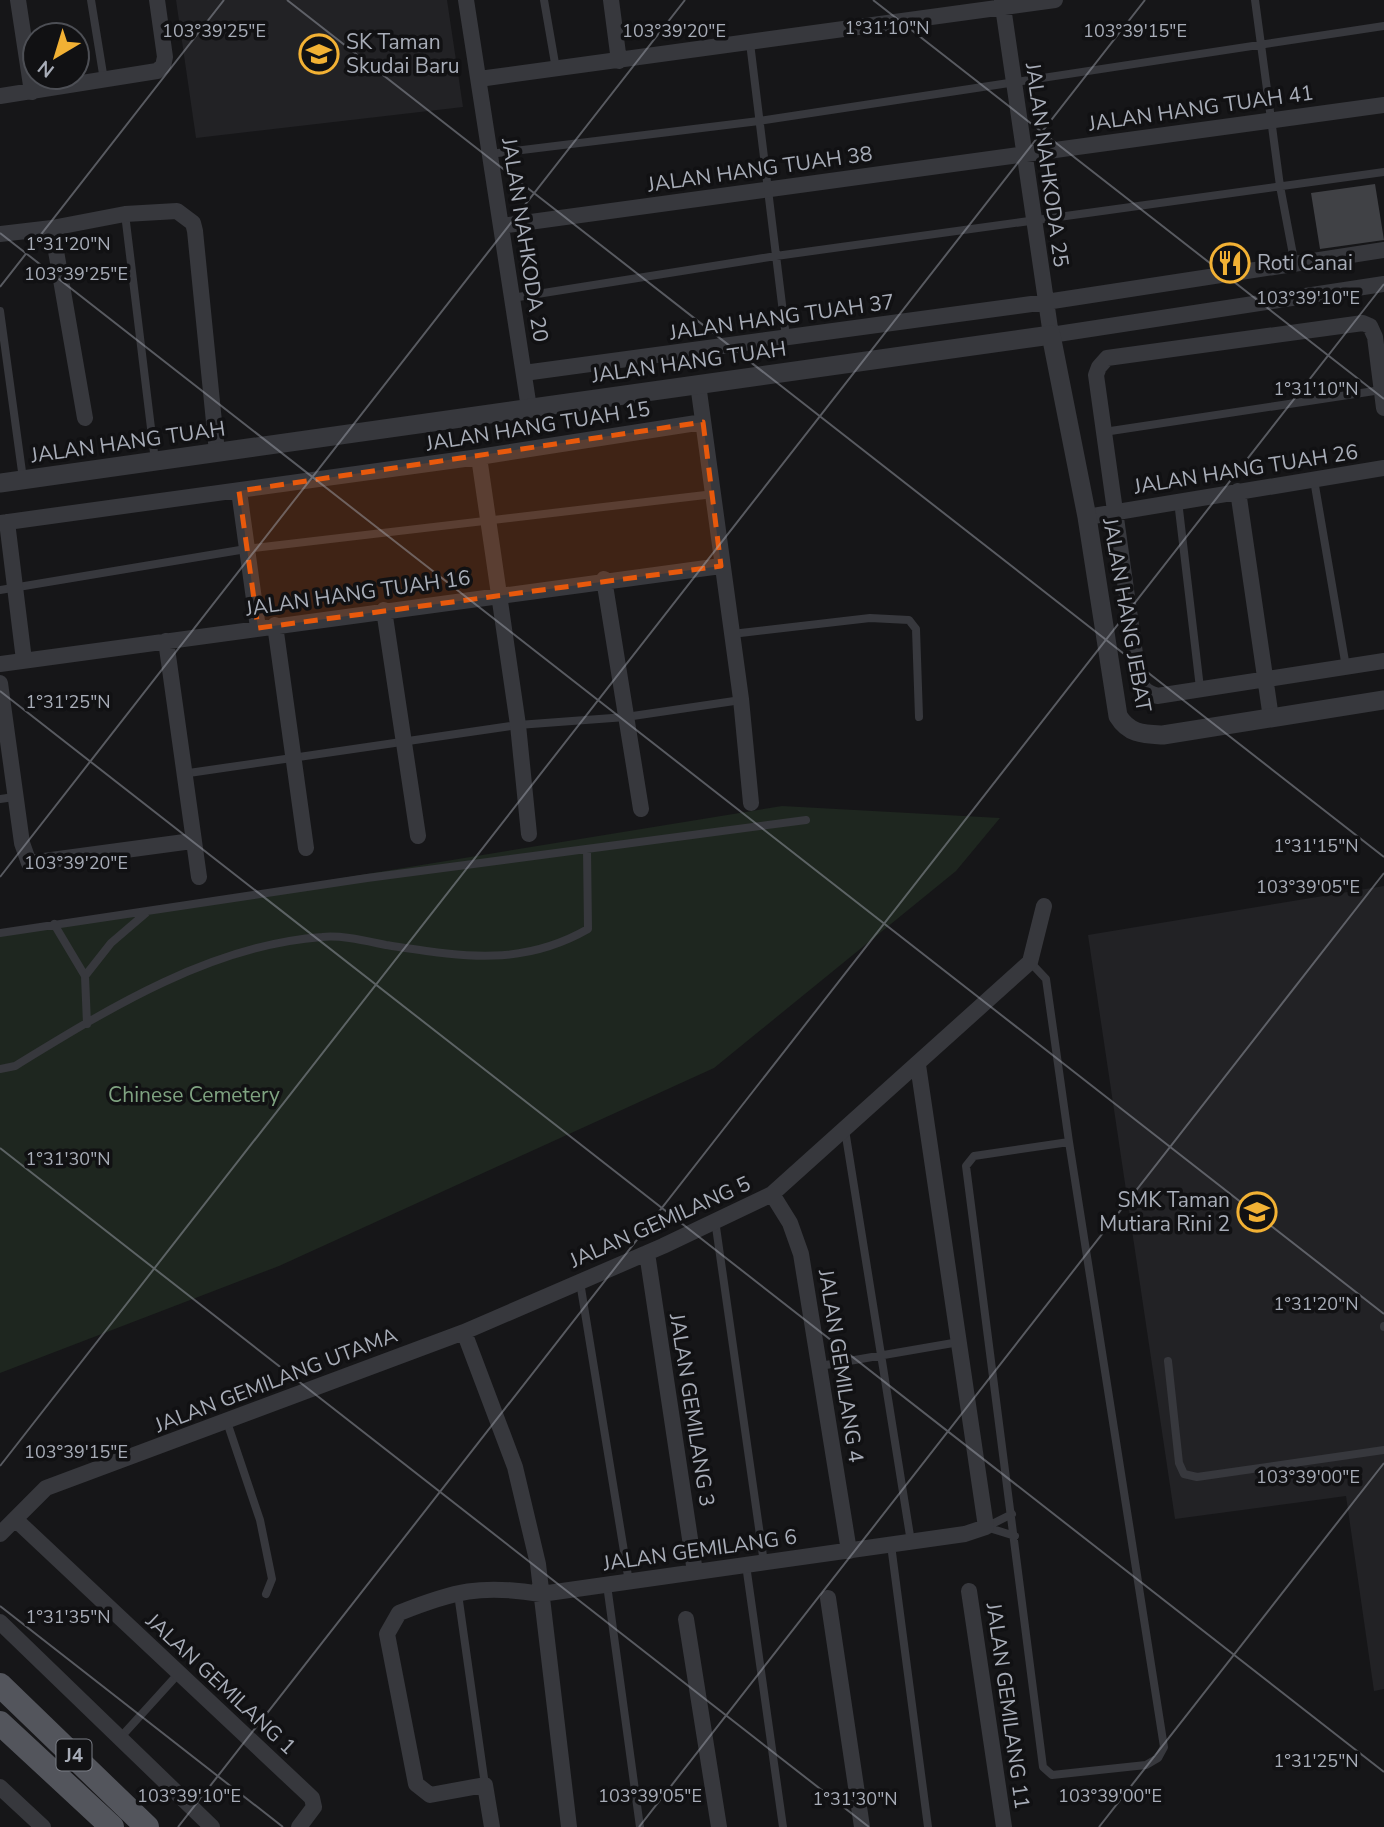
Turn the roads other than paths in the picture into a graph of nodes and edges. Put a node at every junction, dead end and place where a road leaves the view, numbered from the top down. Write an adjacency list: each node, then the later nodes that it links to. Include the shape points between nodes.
1 (18, 0): 18 (street)
2 (91, 0): 16 (lane)
3 (157, 0): 16 (street, via 163,66)
4 (466, 0): 15 (street, JALAN NAHKODA 20)
5 (544, 0): 14 (lane)
6 (611, 0): 13 (street)
7 (1055, 0): 9 (street)
8 (1255, 0): 12 (lane)
9 (1003, 4): 11 (street); 17 (street, JALAN NAHKODA 25)
10 (1384, 26): 12 (lane)
11 (750, 43): 13 (street); 22 (lane)
12 (1262, 43): 17 (lane); 21 (lane)
13 (619, 61): 14 (street)
14 (556, 69): 15 (street)
15 (479, 79): 24 (street, JALAN NAHKODA 20)
16 (104, 80): 18 (street)
17 (1014, 84): 22 (lane); 23 (street, JALAN NAHKODA 25)
18 (32, 92): 19 (street)
19 (0, 96)
20 (1384, 105): 21 (street, JALAN HANG TUAH 41)
21 (1272, 120): 23 (street, JALAN HANG TUAH 41); 26 (lane)
22 (759, 121): 24 (lane); 27 (lane)
23 (1024, 153): 27 (street, JALAN HANG TUAH 38); 29 (street, JALAN NAHKODA 25)
24 (490, 154): 30 (street, JALAN NAHKODA 20)
25 (1384, 172): 26 (lane)
26 (1280, 186): 29 (lane); 35 (lane)
27 (768, 189): 30 (street, JALAN HANG TUAH 38); 34 (lane)
28 (125, 214): 31 (street); 50 (street, via 177,211 192,223); 52 (lane)
29 (1035, 222): 34 (lane); 38 (street, JALAN NAHKODA 25)
30 (501, 226): 37 (street, JALAN NAHKODA 20)
31 (52, 228): 32 (street); 47 (street)
32 (0, 234)
33 (1384, 250): 35 (street, JALAN HANG TUAH 37)
34 (776, 256): 37 (lane); 41 (lane)
35 (1295, 265): 38 (street, JALAN HANG TUAH 37)
36 (1384, 284): 40 (street, JALAN HANG TUAH)
37 (512, 298): 42 (street, JALAN NAHKODA 20)
38 (1046, 302): 40 (street, JALAN NAHKODA 25); 41 (street, JALAN HANG TUAH 37)
39 (0, 311): 54 (lane)
40 (1051, 335): 43 (street, JALAN HANG TUAH); 62 (street, JALAN HANG JEBAT)
41 (786, 337): 42 (street, JALAN HANG TUAH 37)
42 (524, 373): 45 (street, JALAN NAHKODA 20)
43 (698, 384): 45 (street, JALAN HANG TUAH); 48 (street)
44 (1381, 390): 46 (street); 49 (lane); 49 (street, via 1375,337 1363,323 1107,358 1096,375)
45 (529, 408): 50 (street, JALAN HANG TUAH)
46 (1384, 408)
47 (85, 418)
48 (702, 422): 51 (street, JALAN HANG TUAH 15); 59 (street)
49 (1104, 432): 61 (street)
50 (217, 452): 52 (street, JALAN HANG TUAH)
51 (479, 457): 57 (street, JALAN HANG TUAH 15); 63 (street)
52 (155, 461): 54 (street, JALAN HANG TUAH)
53 (1384, 468): 55 (street, JALAN HANG TUAH 26)
54 (23, 479): 56 (street, JALAN HANG TUAH)
55 (1314, 479): 58 (street, JALAN HANG TUAH 26); 78 (lane)
56 (0, 483)
57 (239, 491): 64 (street, JALAN HANG TUAH 15); 65 (street)
58 (1238, 491): 60 (street, JALAN HANG TUAH 26); 79 (street)
59 (714, 494): 63 (lane); 66 (street)
60 (1178, 500): 61 (street, JALAN HANG TUAH 26); 81 (lane)
61 (1115, 511): 62 (street, JALAN HANG TUAH 26); 81 (street, via 1140,685 1157,696)
62 (1087, 517): 86 (street, JALAN HANG JEBAT, via 1118,716 1125,727 1164,736)
63 (486, 521): 65 (lane); 69 (street)
64 (3, 522): 68 (street)
65 (246, 549): 68 (lane); 72 (street)
66 (721, 566): 67 (street, JALAN HANG TUAH 16); 73 (street)
67 (604, 579): 69 (street, JALAN HANG TUAH 16); 84 (street)
68 (7, 589): 75 (street)
69 (498, 594): 70 (street, JALAN HANG TUAH 16); 87 (street)
70 (384, 610): 71 (street, JALAN HANG TUAH 16); 88 (street)
71 (275, 625): 72 (street, JALAN HANG TUAH 16); 89 (street)
72 (258, 628): 74 (street, JALAN HANG TUAH 16)
73 (733, 634): 82 (street); 85 (lane, via 870,618 909,620 916,629)
74 (166, 640): 75 (street, JALAN HANG TUAH 16); 90 (street)
75 (24, 660): 77 (street, JALAN HANG TUAH 16)
76 (1384, 661): 78 (street)
77 (0, 664)
78 (1346, 667): 79 (street)
79 (1265, 677): 81 (street); 86 (street)
80 (0, 683): 91 (street)
81 (1200, 688)
82 (741, 699): 84 (lane); 92 (street)
83 (1384, 700): 86 (street, JALAN HANG JEBAT)
84 (626, 717): 87 (lane); 93 (street)
85 (919, 717)
86 (1271, 718)
87 (518, 725): 88 (lane); 95 (street)
88 (404, 743): 89 (lane); 96 (street)
89 (294, 760): 90 (lane); 98 (street)
90 (182, 774): 97 (street)
91 (7, 798): 97 (street, via 29,863)
92 (751, 803)
93 (641, 809)
94 (806, 820): 99 (lane)
95 (529, 834)
96 (418, 836)
97 (192, 841): 100 (street)
98 (306, 848)
99 (587, 849): 102 (lane); 107 (lane, via 588,929 542,951 489,957 449,955 324,937 230,955 141,994)
100 (199, 877)
101 (1044, 906): 105 (street)
102 (147, 912): 103 (lane); 106 (lane, via 111,943)
103 (54, 925): 104 (lane); 106 (lane)
104 (0, 933)
105 (1030, 962): 108 (street, JALAN GEMILANG 5); 111 (lane, via 1046,979)
106 (85, 975): 107 (lane)
107 (87, 1024): 109 (lane, via 15,1066)
108 (918, 1065): 110 (street, JALAN GEMILANG 5); 117 (street)
109 (0, 1069)
110 (844, 1129): 112 (street, JALAN GEMILANG 5); 118 (lane)
111 (1069, 1142): 123 (lane, via 974,1156 966,1166); 127 (lane, via 1164,1747 1158,1758 1146,1765 1052,1775 1043,1767)
112 (772, 1194): 113 (street, JALAN GEMILANG 5); 120 (street, JALAN GEMILANG 4, via 790,1223 801,1254)
113 (715, 1220): 114 (street, JALAN GEMILANG 5); 131 (lane)
114 (647, 1253): 115 (street, JALAN GEMILANG 5); 133 (street, JALAN GEMILANG 3)
115 (580, 1282): 116 (street, JALAN GEMILANG 5); 134 (lane)
116 (464, 1332): 121 (street, JALAN GEMILANG UTAMA); 139 (street, via 515,1467)
117 (959, 1342): 118 (lane); 125 (street)
118 (881, 1354): 120 (lane); 128 (lane)
119 (1168, 1361): 122 (lane, via 1184,1474 1197,1477)
120 (820, 1366): 130 (street, JALAN GEMILANG 4)
121 (228, 1422): 124 (street, JALAN GEMILANG UTAMA, via 46,1488); 137 (lane, via 260,1520 272,1579)
122 (1384, 1450)
123 (1012, 1514): 125 (lane); 127 (lane)
124 (15, 1518): 126 (street, JALAN GEMILANG UTAMA); 144 (street, JALAN GEMILANG 1)
125 (986, 1527): 127 (lane); 128 (street, JALAN GEMILANG 6)
126 (0, 1534)
127 (1015, 1536)
128 (911, 1542): 129 (street, JALAN GEMILANG 6)
129 (891, 1545): 130 (street, JALAN GEMILANG 6); 165 (lane)
130 (849, 1551): 131 (street, JALAN GEMILANG 6)
131 (764, 1563): 132 (street, JALAN GEMILANG 6)
132 (747, 1565): 133 (street, JALAN GEMILANG 6); 163 (lane)
133 (695, 1572): 134 (street, JALAN GEMILANG 6)
134 (629, 1582): 135 (street, JALAN GEMILANG 6)
135 (607, 1585): 139 (street, JALAN GEMILANG 6); 161 (lane)
136 (970, 1591): 152 (street, JALAN GEMILANG 11)
137 (266, 1594)
138 (458, 1594): 139 (street, JALAN GEMILANG 6, via 488,1587); 149 (lane); 149 (street, JALAN GEMILANG 6, via 399,1614 387,1634 416,1784 430,1795)
139 (541, 1594): 160 (street)
140 (828, 1598): 164 (street)
141 (686, 1619): 162 (street)
142 (0, 1622): 148 (street)
143 (0, 1671): 146 (main road)
144 (179, 1673): 148 (lane); 158 (street, JALAN GEMILANG 1, via 312,1798 311,1816)
145 (0, 1685): 146 (main road, J4)
146 (34, 1717): 151 (main road, J4)
147 (0, 1723): 154 (main road, J4)
148 (120, 1738): 157 (street)
149 (485, 1785): 159 (street)
150 (0, 1787): 153 (street)
151 (113, 1794): 155 (main road, J4); 156 (main road)
152 (1000, 1826)
153 (43, 1827)
154 (112, 1827)
155 (147, 1827)
156 (162, 1827)
157 (212, 1827)
158 (299, 1827)
159 (492, 1827)
160 (569, 1827)
161 (639, 1827)
162 (719, 1827)
163 (783, 1827)
164 (862, 1827)
165 (928, 1827)

